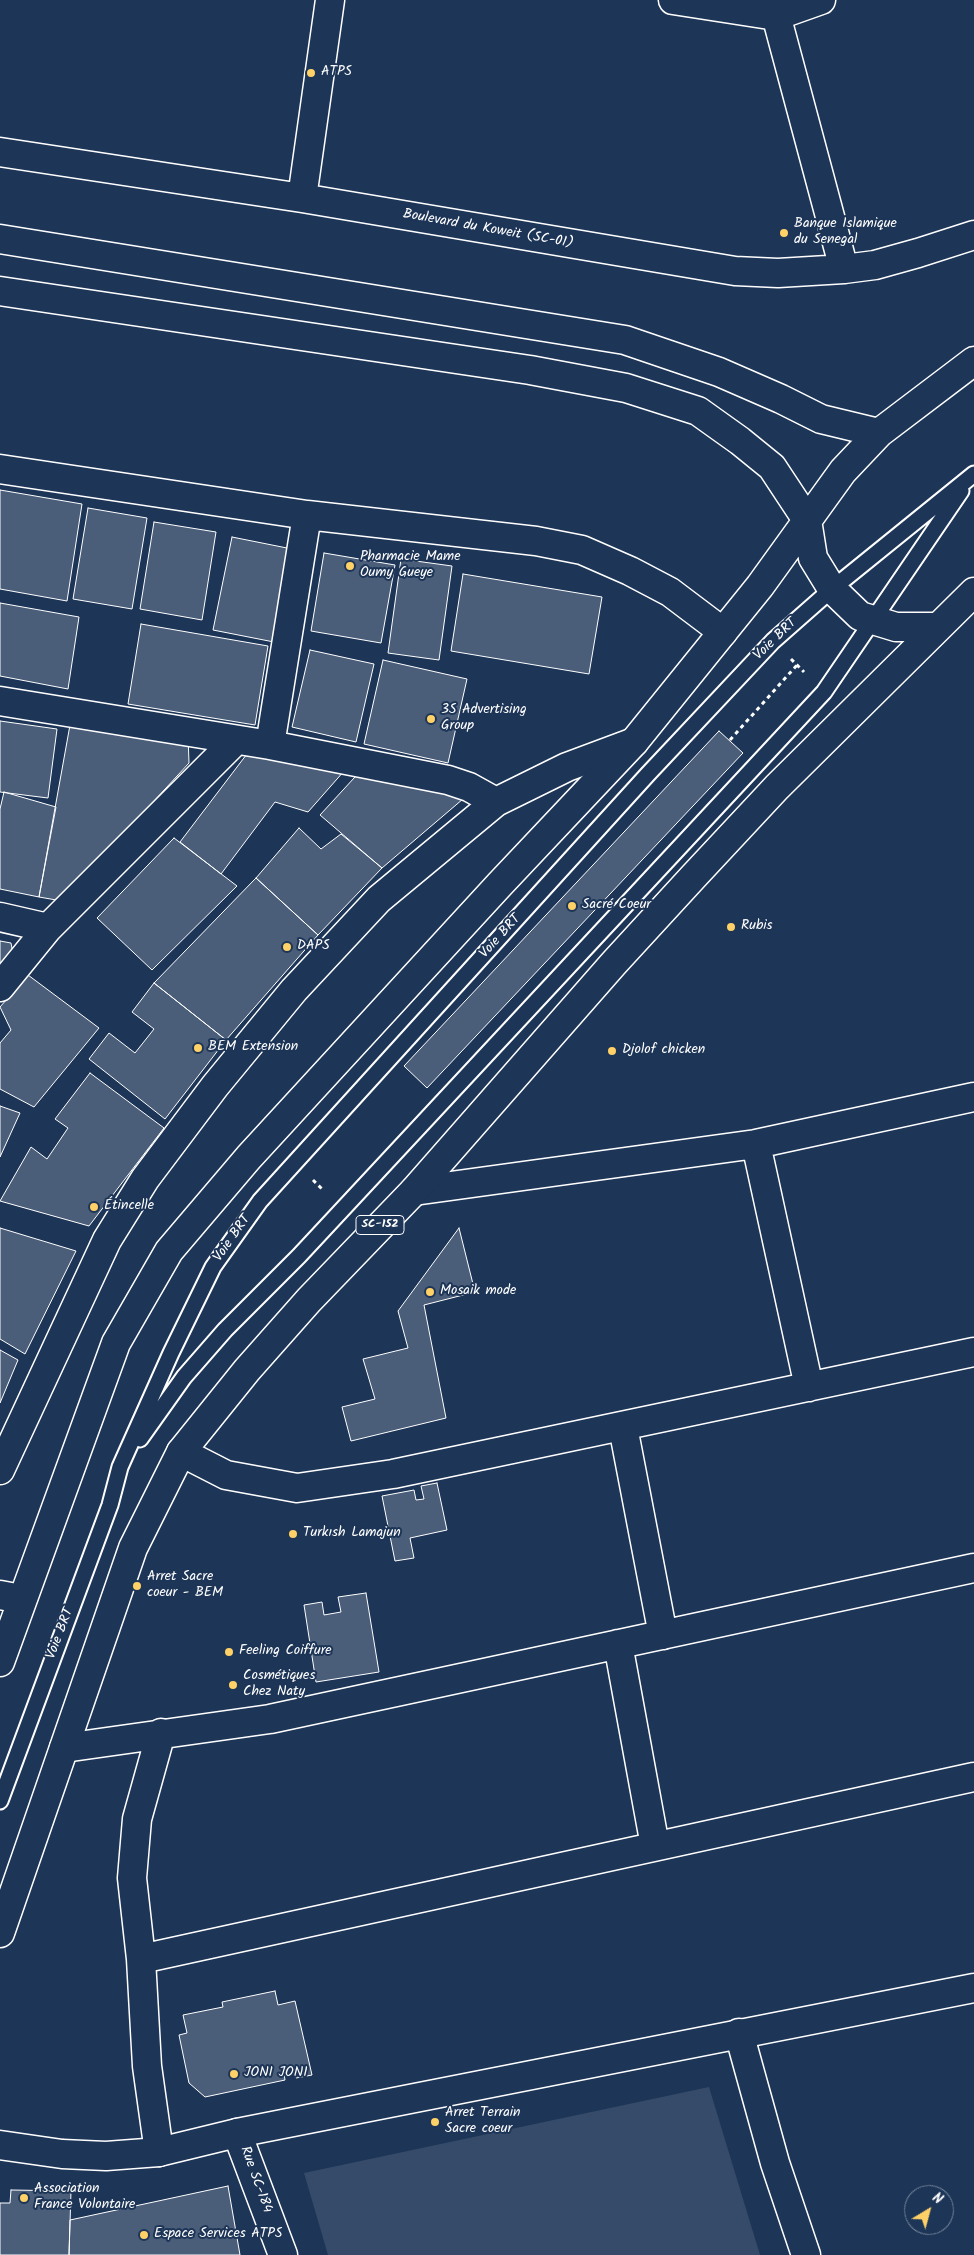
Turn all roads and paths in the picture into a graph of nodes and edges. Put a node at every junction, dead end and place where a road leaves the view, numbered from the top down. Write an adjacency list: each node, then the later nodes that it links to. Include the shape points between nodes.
1 (330, 0): 6 (street)
2 (674, 0): 4 (street)
3 (821, 0): 4 (street)
4 (774, 8): 9 (street)
5 (0, 152): 6 (street, Boulevard du Koweit (SC-01))
6 (302, 198): 9 (street, Boulevard du Koweit (SC-01), via 735,271 778,274)
7 (0, 239): 12 (street, via 625,340 719,372 821,419)
8 (971, 242): 9 (street, Boulevard du Koweit (SC-01))
9 (844, 270)
10 (0, 291): 16 (street, via 530,370 626,388 698,411 740,441 772,467)
11 (974, 360): 12 (street)
12 (879, 433): 16 (street, via 843,470)
13 (0, 469): 15 (street)
14 (972, 475): 17 (lane, Voie BRT); 19 (lane, Voie BRT)
15 (308, 515): 21 (street, via 582,550 630,570 670,592); 29 (street)
16 (807, 520): 17 (street, via 812,558); 21 (street)
17 (832, 588): 19 (street, via 860,616); 22 (lane, Voie BRT)
18 (974, 592): 20 (street, SC-152)
19 (872, 620): 20 (street, via 896,627); 24 (lane, Voie BRT)
20 (937, 627): 36 (street, SC-152, via 777,787 607,970)
21 (723, 632): 28 (street)
22 (773, 641): 23 (path); 41 (lane, Voie BRT, via 260,1200 214,1267)
23 (797, 665): 24 (path); 27 (path)
24 (824, 692): 41 (lane, Voie BRT, via 299,1256 225,1330 184,1377)
25 (0, 702): 26 (street)
26 (236, 740): 29 (street); 32 (street)
27 (730, 740)
28 (634, 742): 30 (street, via 567,767); 44 (street, via 249,1157 169,1251 116,1344)
29 (270, 745): 30 (street, via 448,780)
30 (496, 802): 42 (street, via 379,899 294,990 215,1086 145,1179 107,1240)
31 (0, 917): 32 (street)
32 (48, 928): 33 (street)
33 (0, 986)
34 (974, 1097): 35 (street)
35 (756, 1144): 36 (street); 38 (street)
36 (414, 1191): 40 (street, SC-152, via 246,1370)
37 (974, 1352): 38 (street)
38 (809, 1387): 39 (street)
39 (623, 1427): 40 (street, via 393,1474 297,1488 226,1475); 45 (street)
40 (181, 1452): 49 (street, SC-152, via 133,1548)
41 (120, 1467): 51 (lane, Voie BRT, via 110,1505)
42 (0, 1470)
43 (974, 1568): 45 (street)
44 (11, 1597): 47 (street)
45 (663, 1635): 46 (street)
46 (618, 1644): 48 (street, via 270,1719); 52 (street)
47 (0, 1662)
48 (161, 1733): 49 (street); 54 (street, via 137,1819 133,1846 132,1878)
49 (64, 1748): 53 (street, SC-152)
50 (974, 1777): 52 (street)
51 (0, 1801)
52 (655, 1846): 54 (street)
53 (0, 1933)
54 (141, 1959): 59 (street, via 147,2066)
55 (974, 1988): 56 (street)
56 (739, 2033): 57 (street); 61 (street, via 775,2164)
57 (237, 2133): 59 (street); 60 (street, Rue SC-184)
58 (0, 2145): 59 (street, via 88,2155)
59 (159, 2152)
60 (283, 2255)
61 (806, 2255)

